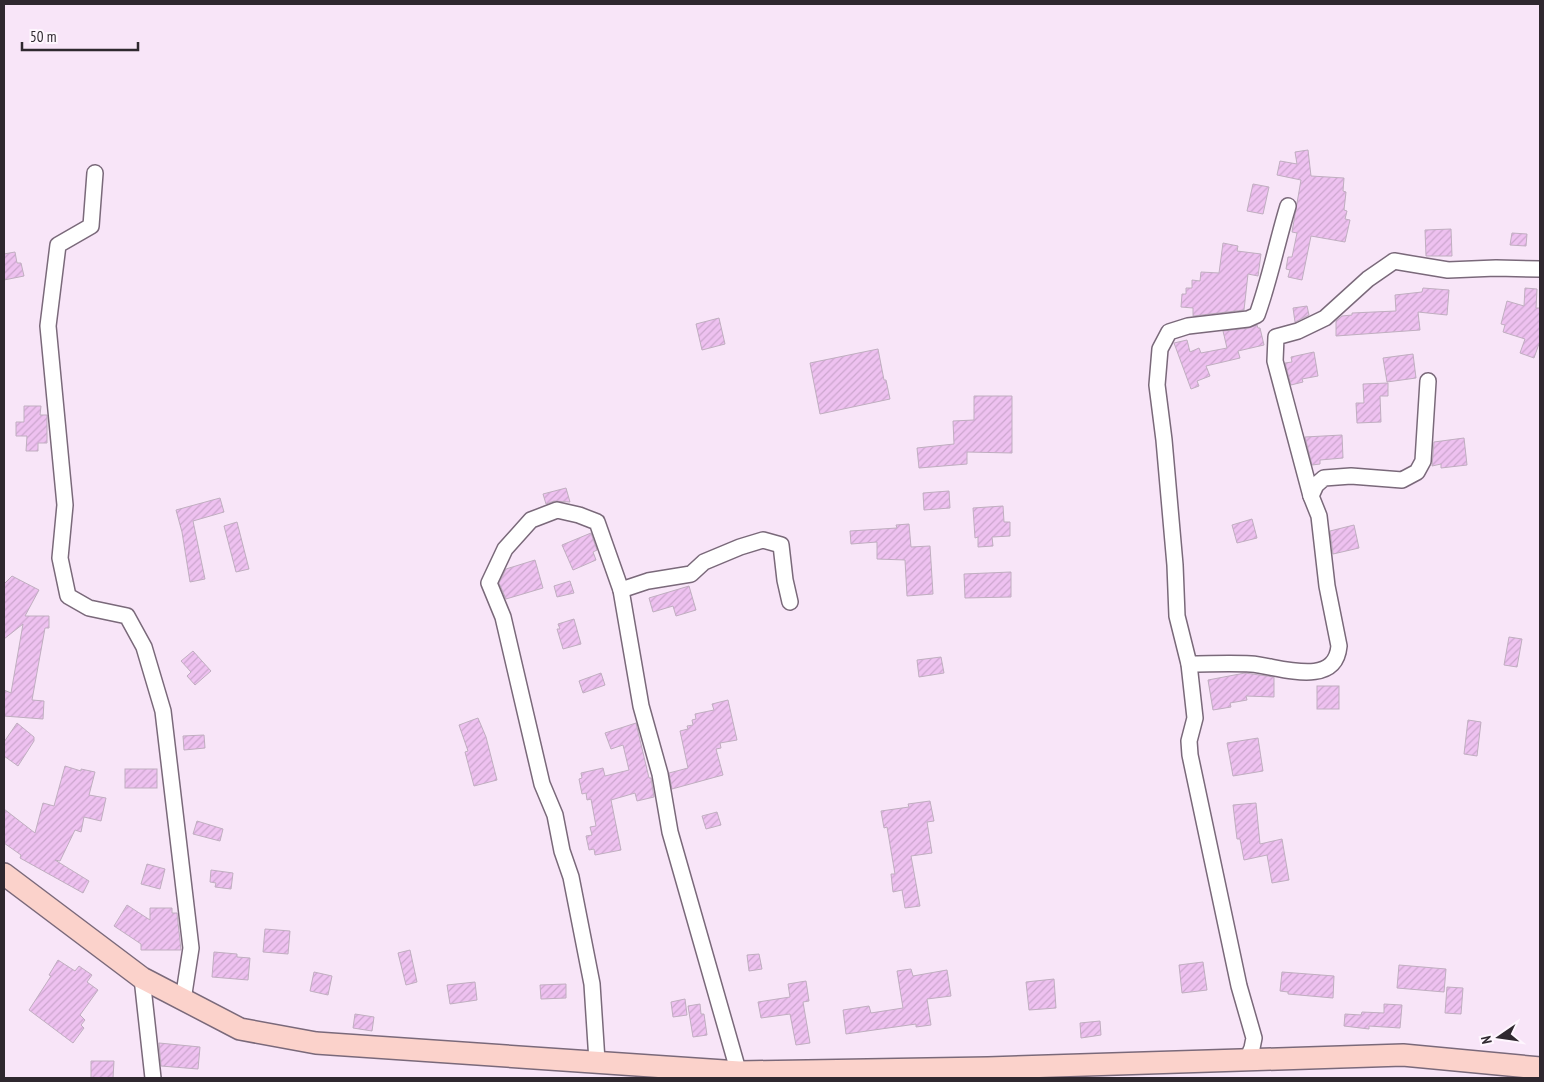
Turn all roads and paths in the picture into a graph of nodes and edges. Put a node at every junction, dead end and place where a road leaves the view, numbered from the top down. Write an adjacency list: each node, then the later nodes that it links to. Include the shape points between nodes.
1 (96, 173): 11 (street, via 91,226 58,245 48,326 65,505 60,558 68,596 89,608 127,616 144,647 163,711 191,948)
2 (1288, 206): 8 (street, via 1257,315 1169,332 1160,349 1157,385 1177,616)
3 (1540, 269): 5 (street, via 1448,270 1394,261 1368,279 1325,318 1276,337 1275,361)
4 (1428, 381): 5 (street, via 1423,461 1417,472 1402,480 1351,476 1324,478)
5 (1311, 496): 8 (street, via 1319,516 1327,586 1339,646 1335,663 1325,669 1303,673 1251,664)
6 (621, 590): 7 (street, via 648,581 691,574 704,562 763,540 782,545); 13 (street, via 597,522 557,510 530,520 505,549 489,583 502,617 542,784 555,815 571,877 592,984); 15 (street, via 641,706 660,774 670,832)
7 (790, 602)
8 (1189, 664): 12 (street, via 1195,718 1189,741 1190,755 1239,986 1254,1038)
9 (4, 874): 10 (street)
10 (142, 978): 11 (street); 16 (street)
11 (183, 1000): 13 (street, via 240,1029 316,1043)
12 (1246, 1060): 14 (street, via 1403,1055); 15 (street)
13 (597, 1062): 15 (street)
14 (1540, 1068)
15 (740, 1073)
16 (153, 1078)

